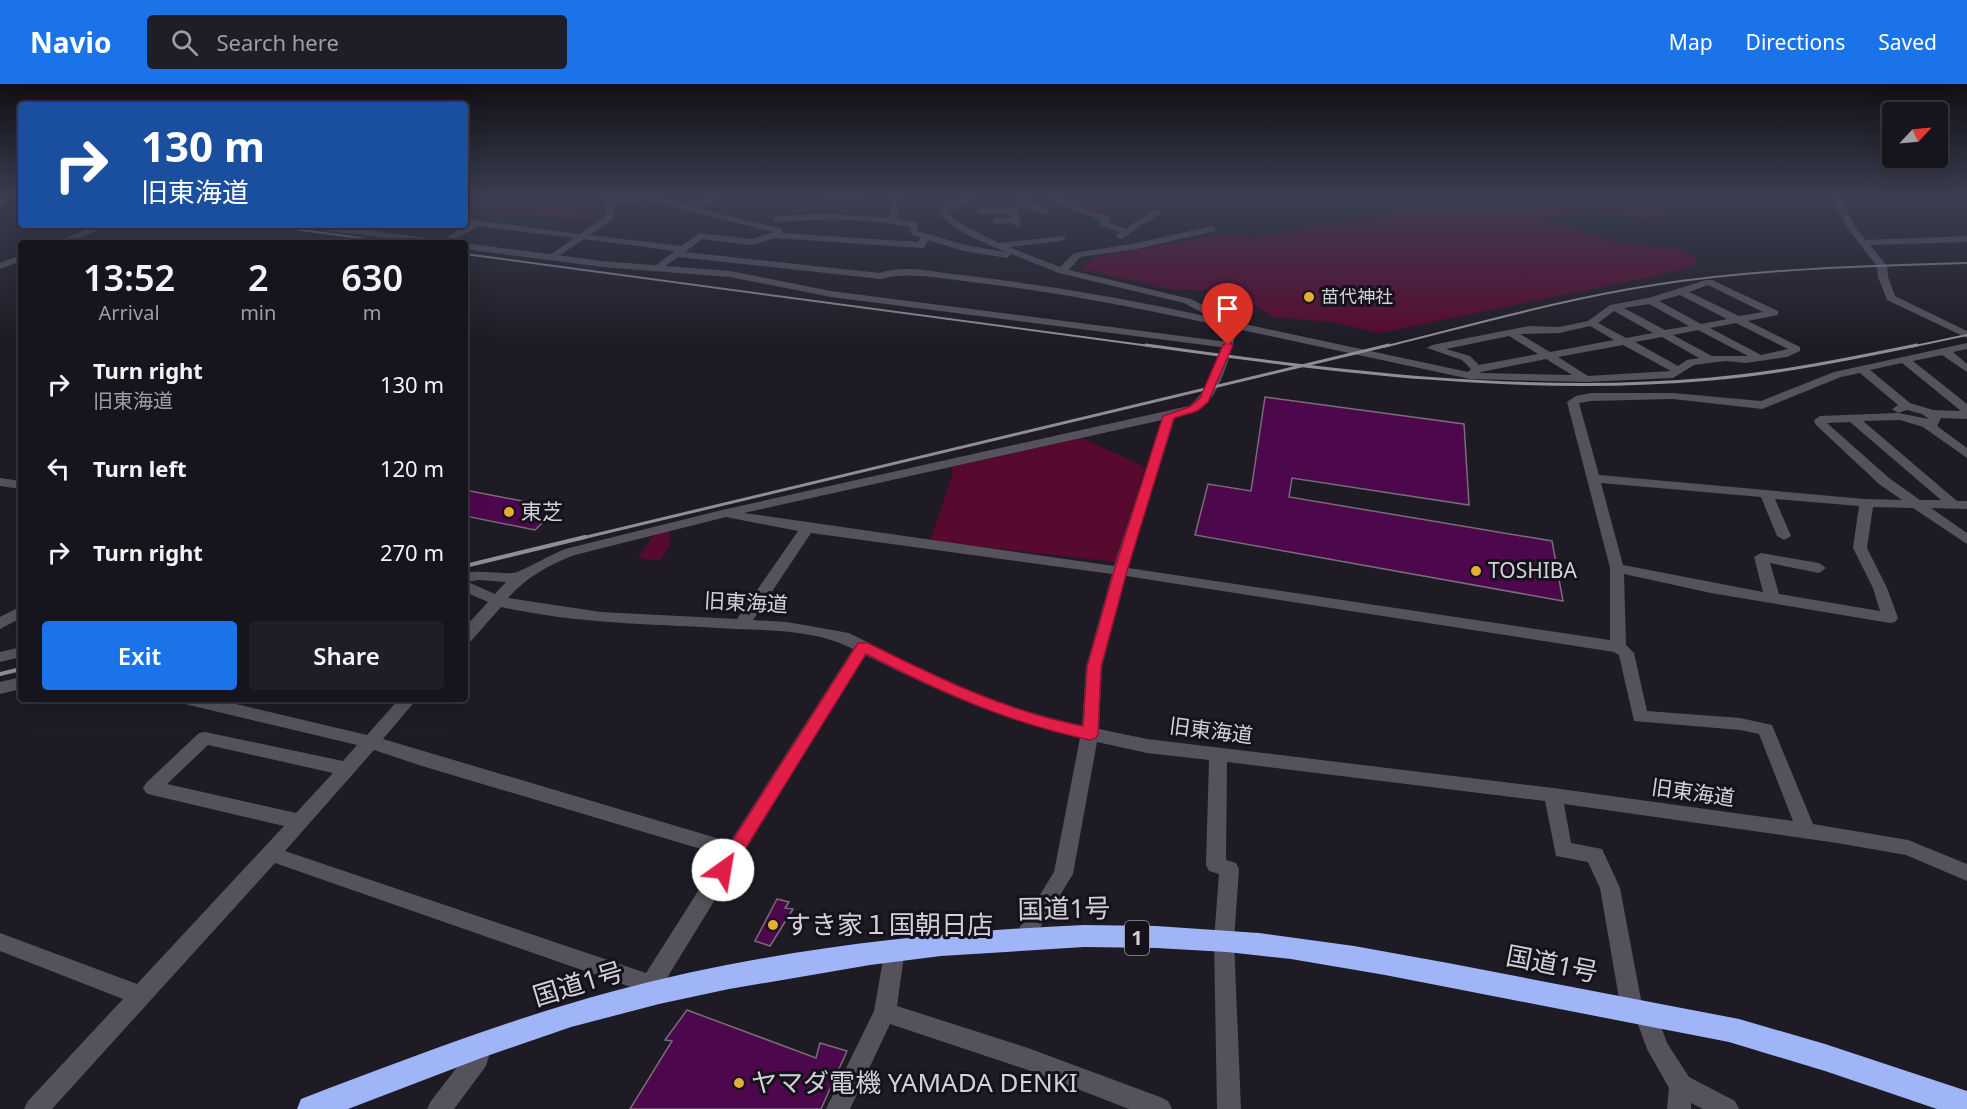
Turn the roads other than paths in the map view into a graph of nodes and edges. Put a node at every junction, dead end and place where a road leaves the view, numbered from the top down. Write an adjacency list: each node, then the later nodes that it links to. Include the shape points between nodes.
1 (468, 246): 12 (street)
2 (570, 246): 12 (street)
3 (641, 246): 11 (street)
4 (688, 246): 11 (street)
5 (957, 246): 13 (street)
6 (998, 246): 13 (street)
7 (1117, 246): 10 (street)
8 (1131, 246): 10 (street)
9 (1866, 246): 28 (street, via 1882,266 1891,298)
10 (1116, 249): 18 (street, via 1077,255)
11 (680, 252): 15 (street); 17 (street)
12 (553, 257): 17 (street)
13 (1024, 257): 18 (street)
14 (18, 259): 16 (street)
15 (763, 264): 19 (street); 25 (street, via 881,276 892,272 933,275 1045,288)
16 (0, 266)
17 (658, 268): 19 (street)
18 (1062, 271): 25 (street, via 1187,301)
19 (746, 278): 31 (street, via 831,294)
20 (1682, 292): 21 (street); 23 (street); 23 (street, via 1709,282 1774,313)
21 (1650, 301): 22 (street); 26 (street)
22 (1614, 307): 24 (street); 29 (street)
23 (1737, 320): 26 (street); 35 (street, via 1796,349)
24 (1591, 323): 27 (street); 30 (street)
25 (1233, 326): 31 (street); 41 (street)
26 (1701, 327): 29 (street); 35 (street)
27 (1513, 334): 34 (street); 41 (street, via 1432,348 1466,358)
28 (1967, 334)
29 (1665, 335): 30 (street); 36 (street)
30 (1628, 342): 34 (street); 40 (street)
31 (1228, 345): 46 (street, via 1205,400 1193,409)
32 (1967, 346): 33 (street)
33 (1944, 351): 37 (street); 39 (street)
34 (1548, 357): 41 (street); 42 (street)
35 (1760, 358): 36 (street)
36 (1711, 360): 40 (street, via 1691,362)
37 (1905, 360): 38 (street); 43 (street)
38 (1862, 369): 44 (street); 50 (street, via 1838,374 1762,405 1673,396 1580,398 1573,402)
39 (1967, 369)
40 (1679, 371): 42 (street, via 1673,375)
41 (1473, 372): 42 (street)
42 (1586, 379)
43 (1967, 410)
44 (1904, 411): 47 (street); 48 (street)
45 (1967, 415): 48 (street)
46 (1169, 416): 57 (street); 63 (street)
47 (1852, 418): 55 (street, via 1820,420); 56 (street)
48 (1929, 418): 49 (street)
49 (1967, 454)
50 (1592, 478): 53 (street); 61 (street)
51 (0, 482): 52 (street)
52 (18, 485)
53 (1767, 495): 54 (street); 59 (street)
54 (1865, 503): 55 (street); 67 (street, via 1860,548 1890,618)
55 (1915, 505): 56 (street); 60 (street)
56 (1960, 505)
57 (722, 514): 58 (street); 65 (street, via 570,552)
58 (807, 528): 63 (street); 71 (street)
59 (1784, 536)
60 (1967, 540)
61 (1617, 568): 67 (street); 74 (street)
62 (1819, 568): 67 (street, via 1761,557)
63 (1120, 571): 74 (street); 81 (street, via 1094,667)
64 (468, 577): 65 (street)
65 (518, 578): 68 (street)
66 (468, 587): 68 (street, 旧東海道)
67 (1772, 598)
68 (498, 601): 71 (street, 旧東海道, via 602,616); 72 (street)
69 (18, 613): 70 (street)
70 (0, 624)
71 (742, 624): 73 (street, 旧東海道, via 821,632)
72 (468, 634)
73 (863, 646): 81 (street, 旧東海道, via 939,685 1007,712); 88 (street)
74 (1618, 647): 87 (street, via 1626,653 1640,717 1766,729)
75 (12, 652): 76 (street)
76 (0, 657)
77 (18, 684): 78 (street)
78 (0, 688)
79 (202, 702): 82 (street)
80 (407, 702): 82 (street)
81 (1090, 734): 83 (street, 旧東海道); 91 (street, via 1063,873)
82 (371, 742): 84 (street); 88 (street)
83 (1218, 756): 85 (street, 旧東海道); 92 (street, via 1216,865 1228,869)
84 (346, 769): 86 (street); 86 (street, via 206,738 152,788)
85 (1553, 795): 87 (street, 旧東海道); 98 (street, via 1563,850 1595,855 1610,888)
86 (300, 822): 89 (street)
87 (1806, 831): 90 (street, 旧東海道, via 1908,848)
88 (735, 851): 95 (street)
89 (271, 854): 95 (street); 96 (street)
90 (1967, 873)
91 (1023, 938): 92 (highway, 国道1号 / 1); 94 (highway, 国道1号 / 1)
92 (1224, 940): 98 (highway, 国道1号 / 1, via 1394,964); 107 (street)
93 (0, 942): 96 (street)
94 (895, 949): 95 (highway, 国道1号 / 1); 97 (street)
95 (653, 988): 99 (highway, 国道1号 / 1)
96 (140, 996): 102 (street)
97 (885, 1012): 105 (street); 106 (street, via 1028,1059)
98 (1639, 1012): 100 (street); 101 (highway, 国道1号 / 1, via 1738,1032)
99 (481, 1046): 103 (highway, 国道1号 / 1); 104 (street, via 478,1058)
100 (1681, 1085): 108 (street); 109 (street)
101 (1967, 1105)
102 (36, 1109)
103 (311, 1109)
104 (440, 1109)
105 (838, 1109)
106 (1160, 1109)
107 (1229, 1109)
108 (1679, 1109)
109 (1727, 1109)

